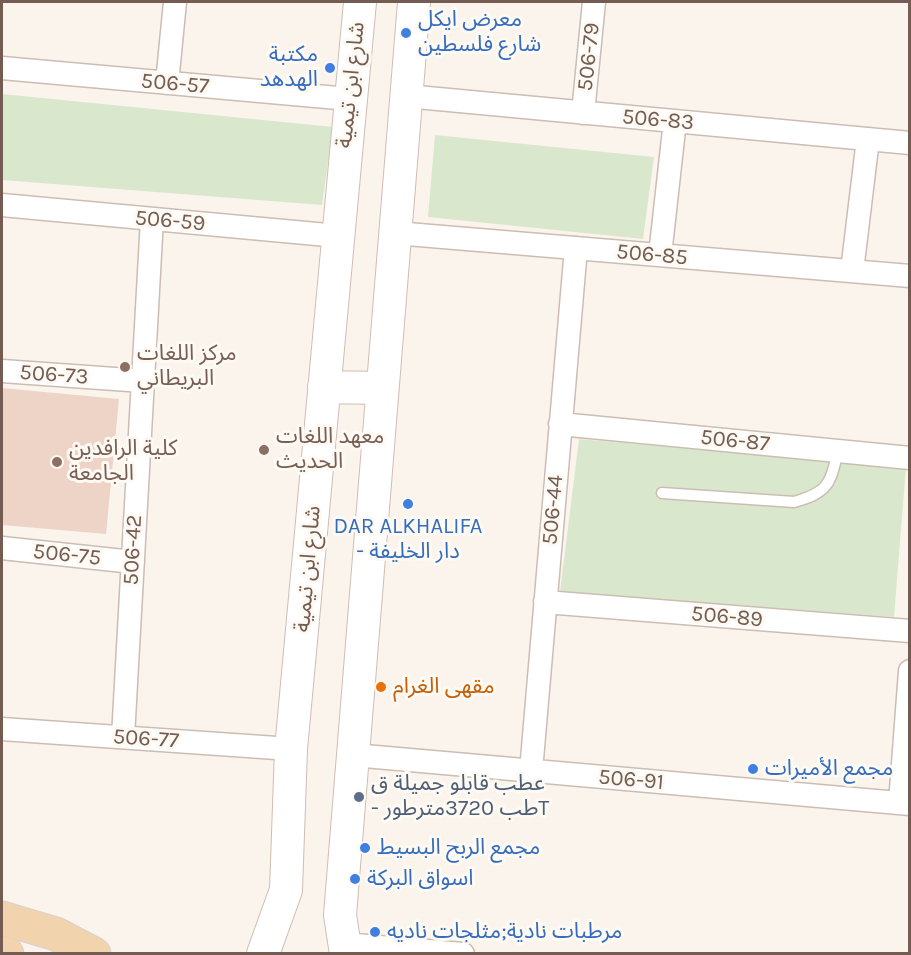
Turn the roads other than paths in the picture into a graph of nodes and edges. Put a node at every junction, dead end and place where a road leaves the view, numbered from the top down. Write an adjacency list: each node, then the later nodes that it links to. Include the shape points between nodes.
1 (175, 2): 6 (street)
2 (360, 2): 8 (street, شارع ابن تيمية)
3 (414, 2): 7 (street)
4 (594, 2): 9 (street, 506-79)
5 (2, 68): 6 (street, 506-57)
6 (167, 83): 8 (street, 506-57)
7 (406, 96): 9 (street, 506-83); 15 (street)
8 (349, 99): 16 (street, شارع ابن تيمية)
9 (583, 113): 10 (street, 506-83)
10 (675, 121): 11 (street, 506-83); 18 (street)
11 (868, 139): 12 (street, 506-83); 19 (street)
12 (909, 143)
13 (2, 205): 14 (street, 506-59)
14 (152, 219): 16 (street, 506-59); 22 (street, 506-42)
15 (395, 233): 17 (street, 506-85); 24 (street)
16 (338, 236): 23 (street, شارع ابن تيمية)
17 (576, 248): 18 (street, 506-85); 25 (street, 506-44)
18 (660, 255): 19 (street, 506-85)
19 (852, 271): 20 (street, 506-85)
20 (909, 276)
21 (2, 371): 22 (street, 506-73)
22 (143, 381): 30 (street, 506-42)
23 (324, 387): 24 (street); 36 (street, شارع ابن تيمية)
24 (382, 388): 37 (street)
25 (560, 424): 26 (street, 506-87); 31 (street, 506-44)
26 (838, 451): 27 (street, 506-87); 28 (lane, via 830,483 812,496 794,502)
27 (909, 458)
28 (662, 493)
29 (2, 548): 30 (street, 506-75)
30 (133, 561): 35 (street, 506-42)
31 (545, 602): 32 (street, 506-89); 38 (street, 506-44)
32 (909, 632)
33 (909, 671): 39 (street)
34 (2, 729): 35 (street, 506-77)
35 (123, 737): 36 (street, 506-77)
36 (291, 749): 45 (street, شارع ابن تيمية, via 286,890)
37 (353, 755): 38 (street, 506-91); 41 (street, via 340,915)
38 (531, 771): 39 (street, 506-91)
39 (905, 803)
40 (2, 918): 44 (main road, via 56,934)
41 (345, 949): 46 (street)
42 (2, 953): 43 (main road)
43 (7, 954)
44 (94, 954)
45 (263, 954)
46 (462, 954)

